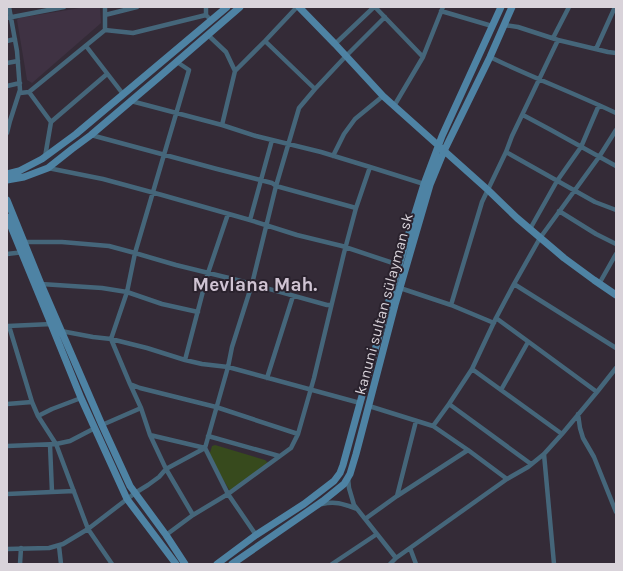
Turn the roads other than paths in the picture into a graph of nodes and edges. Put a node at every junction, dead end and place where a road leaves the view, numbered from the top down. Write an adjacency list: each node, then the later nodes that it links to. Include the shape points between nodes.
1 (9, 7): 17 (street)
2 (64, 7): 17 (street)
3 (105, 7): 15 (street)
4 (136, 7): 15 (street)
5 (206, 7): 18 (street)
6 (227, 7): 18 (street)
7 (240, 7): 22 (street)
8 (298, 7): 26 (street); 27 (street)
9 (374, 7): 16 (street); 27 (street)
10 (501, 7): 20 (street)
11 (512, 7): 19 (street, kanuni sultan sülayman sk)
12 (568, 7): 24 (street)
13 (615, 7): 29 (street)
14 (442, 9): 20 (street); 32 (street)
15 (105, 15): 21 (street)
16 (384, 17): 31 (street); 32 (street)
17 (9, 18): 23 (street)
18 (209, 18): 21 (street, via 133,33); 45 (street)
19 (504, 25): 24 (street); 33 (street, kanuni sultan sülayman sk)
20 (492, 26): 63 (street)
21 (105, 30): 28 (street)
22 (208, 35): 35 (street); 37 (street, via 226,52)
23 (15, 39): 25 (street); 34 (street)
24 (555, 39): 29 (street); 39 (street)
25 (7, 41)
26 (265, 41): 37 (street); 42 (street)
27 (335, 44): 31 (street)
28 (86, 46): 38 (street); 43 (street)
29 (596, 49): 30 (street)
30 (616, 53)
31 (346, 56): 42 (street); 46 (street)
32 (423, 57): 49 (street)
33 (490, 57): 39 (street); 63 (street, kanuni sultan sülayman sk)
34 (18, 62): 36 (street); 40 (street)
35 (177, 62): 47 (street); 52 (street, via 189,70)
36 (7, 63)
37 (235, 71): 56 (street)
38 (107, 74): 45 (street); 55 (street)
39 (539, 80): 48 (street); 54 (street)
40 (20, 83): 41 (street); 44 (street)
41 (7, 86)
42 (315, 89): 61 (street, via 299,108)
43 (29, 92): 44 (street); 55 (street)
44 (20, 93): 50 (street)
45 (123, 94): 67 (street)
46 (382, 96): 49 (street); 66 (street, via 355,120 344,134)
47 (131, 101): 52 (street); 59 (street)
48 (600, 105): 53 (street); 62 (street)
49 (394, 106): 63 (street)
50 (14, 110): 51 (street); 58 (street)
51 (7, 111)
52 (176, 113): 56 (street); 65 (street)
53 (616, 113)
54 (523, 115): 62 (street); 64 (street)
55 (51, 122): 67 (street)
56 (222, 124): 60 (street)
57 (616, 130): 68 (street)
58 (7, 133)
59 (91, 135): 65 (street); 71 (street)
60 (272, 140): 61 (street); 75 (street)
61 (288, 144): 66 (street); 77 (street)
62 (581, 147): 68 (street); 74 (street)
63 (441, 148): 76 (street); 78 (street); 104 (street, kanuni sultan sülayman sk)
64 (506, 152): 74 (street); 78 (street)
65 (164, 155): 75 (street); 80 (street)
66 (333, 156): 70 (street)
67 (45, 157): 72 (street, via 19,171)
68 (599, 157): 69 (street); 79 (street)
69 (616, 166)
70 (370, 167): 76 (street); 82 (street)
71 (48, 168): 73 (street); 80 (street)
72 (7, 174)
73 (7, 180)
74 (557, 180): 79 (street); 89 (street)
75 (261, 181): 77 (street); 87 (street)
76 (424, 184): 98 (street)
77 (276, 186): 82 (street); 88 (street)
78 (488, 190): 89 (street); 109 (street, via 482,202)
79 (574, 190): 83 (street); 84 (street)
80 (152, 193): 85 (street); 95 (street)
81 (7, 200): 91 (street)
82 (356, 208): 93 (street)
83 (616, 210)
84 (559, 212): 90 (street); 92 (street)
85 (228, 214): 87 (street); 99 (street)
86 (7, 217): 94 (street)
87 (250, 220): 88 (street)
88 (266, 226): 93 (street); 101 (street)
89 (530, 229): 90 (street)
90 (540, 238): 102 (street); 103 (street)
91 (23, 242): 94 (street); 95 (street, via 109,246)
92 (616, 244)
93 (346, 248): 98 (street); 108 (street)
94 (24, 252): 96 (street); 100 (street); 114 (street)
95 (135, 253): 99 (street); 105 (street)
96 (7, 254)
97 (616, 254): 103 (street)
98 (399, 265): 129 (street)
99 (209, 273): 101 (street); 110 (street)
100 (41, 284): 105 (street); 114 (street)
101 (252, 284): 107 (street); 119 (street)
102 (514, 284): 111 (street); 117 (street)
103 (599, 284): 106 (street)
104 (400, 288): 109 (street); 132 (street, kanuni sultan sülayman sk)
105 (127, 292): 110 (street, via 162,304); 115 (street)
106 (616, 295)
107 (293, 296): 108 (street); 122 (street)
108 (331, 305): 124 (street)
109 (451, 305): 112 (street)
110 (198, 312): 118 (street)
111 (496, 318): 112 (street); 116 (street)
112 (494, 323): 121 (street)
113 (8, 326): 114 (street); 128 (street)
114 (57, 326): 115 (street, via 93,337); 127 (street); 139 (street)
115 (111, 339): 118 (street); 123 (street)
116 (528, 342): 125 (street); 126 (street)
117 (616, 348)
118 (185, 360): 119 (street)
119 (228, 367): 122 (street); 133 (street)
120 (616, 368): 126 (street)
121 (472, 369): 125 (street); 131 (street)
122 (267, 378): 124 (street)
123 (130, 384): 133 (street); 134 (street)
124 (311, 390): 129 (street); 140 (street)
125 (502, 390): 141 (street)
126 (597, 392): 135 (street)
127 (80, 398): 136 (street); 139 (street)
128 (32, 402): 130 (street); 136 (street)
129 (360, 403): 169 (street, via 343,465 334,481)
130 (7, 404)
131 (449, 404): 138 (street); 151 (street)
132 (369, 406): 137 (street); 153 (street, kanuni sultan sülayman sk)
133 (216, 407): 140 (street); 143 (street)
134 (141, 408): 139 (street); 142 (street)
135 (578, 414): 141 (street); 164 (street, via 583,438 594,457)
136 (38, 416): 145 (street)
137 (416, 421): 138 (street); 160 (street)
138 (433, 426): 148 (street)
139 (98, 427): 145 (street, via 70,441); 157 (street); 161 (street)
140 (298, 434): 150 (street, via 291,448)
141 (562, 434): 149 (street)
142 (150, 435): 147 (street); 152 (street)
143 (208, 436): 147 (street); 150 (street)
144 (50, 444): 145 (street); 146 (street); 156 (street)
145 (56, 444): 155 (street)
146 (7, 446)
147 (204, 448): 152 (street); 159 (street)
148 (468, 450): 154 (street); 160 (street)
149 (544, 454): 151 (street); 186 (street)
150 (279, 456): 159 (street)
151 (531, 464): 154 (street)
152 (166, 470): 157 (street); 165 (street)
153 (348, 478): 162 (street, kanuni sultan sülayman sk); 163 (street, via 351,498)
154 (507, 480): 173 (street)
155 (74, 491): 156 (street); 167 (street)
156 (52, 492): 158 (street)
157 (135, 493): 161 (street); 170 (street)
158 (7, 494)
159 (228, 494): 165 (street); 169 (street)
160 (397, 496): 166 (street)
161 (127, 499): 167 (street); 179 (street)
162 (318, 505): 163 (street, via 342,503); 182 (street, kanuni sultan sülayman sk)
163 (358, 510): 166 (street)
164 (616, 512)
165 (193, 514): 170 (street)
166 (365, 519): 168 (street)
167 (88, 529): 171 (street); 178 (street)
168 (377, 534): 175 (street); 183 (street)
169 (256, 535): 181 (street)
170 (166, 536): 180 (street)
171 (59, 546): 172 (street); 177 (street)
172 (21, 548): 174 (street); 176 (street)
173 (410, 548): 175 (street); 185 (street)
174 (7, 549)
175 (396, 558): 184 (street)
176 (20, 564)
177 (61, 564)
178 (112, 564)
179 (175, 564)
180 (185, 564)
181 (217, 564)
182 (232, 564)
183 (332, 564)
184 (390, 564)
185 (416, 564)
186 (554, 564)

